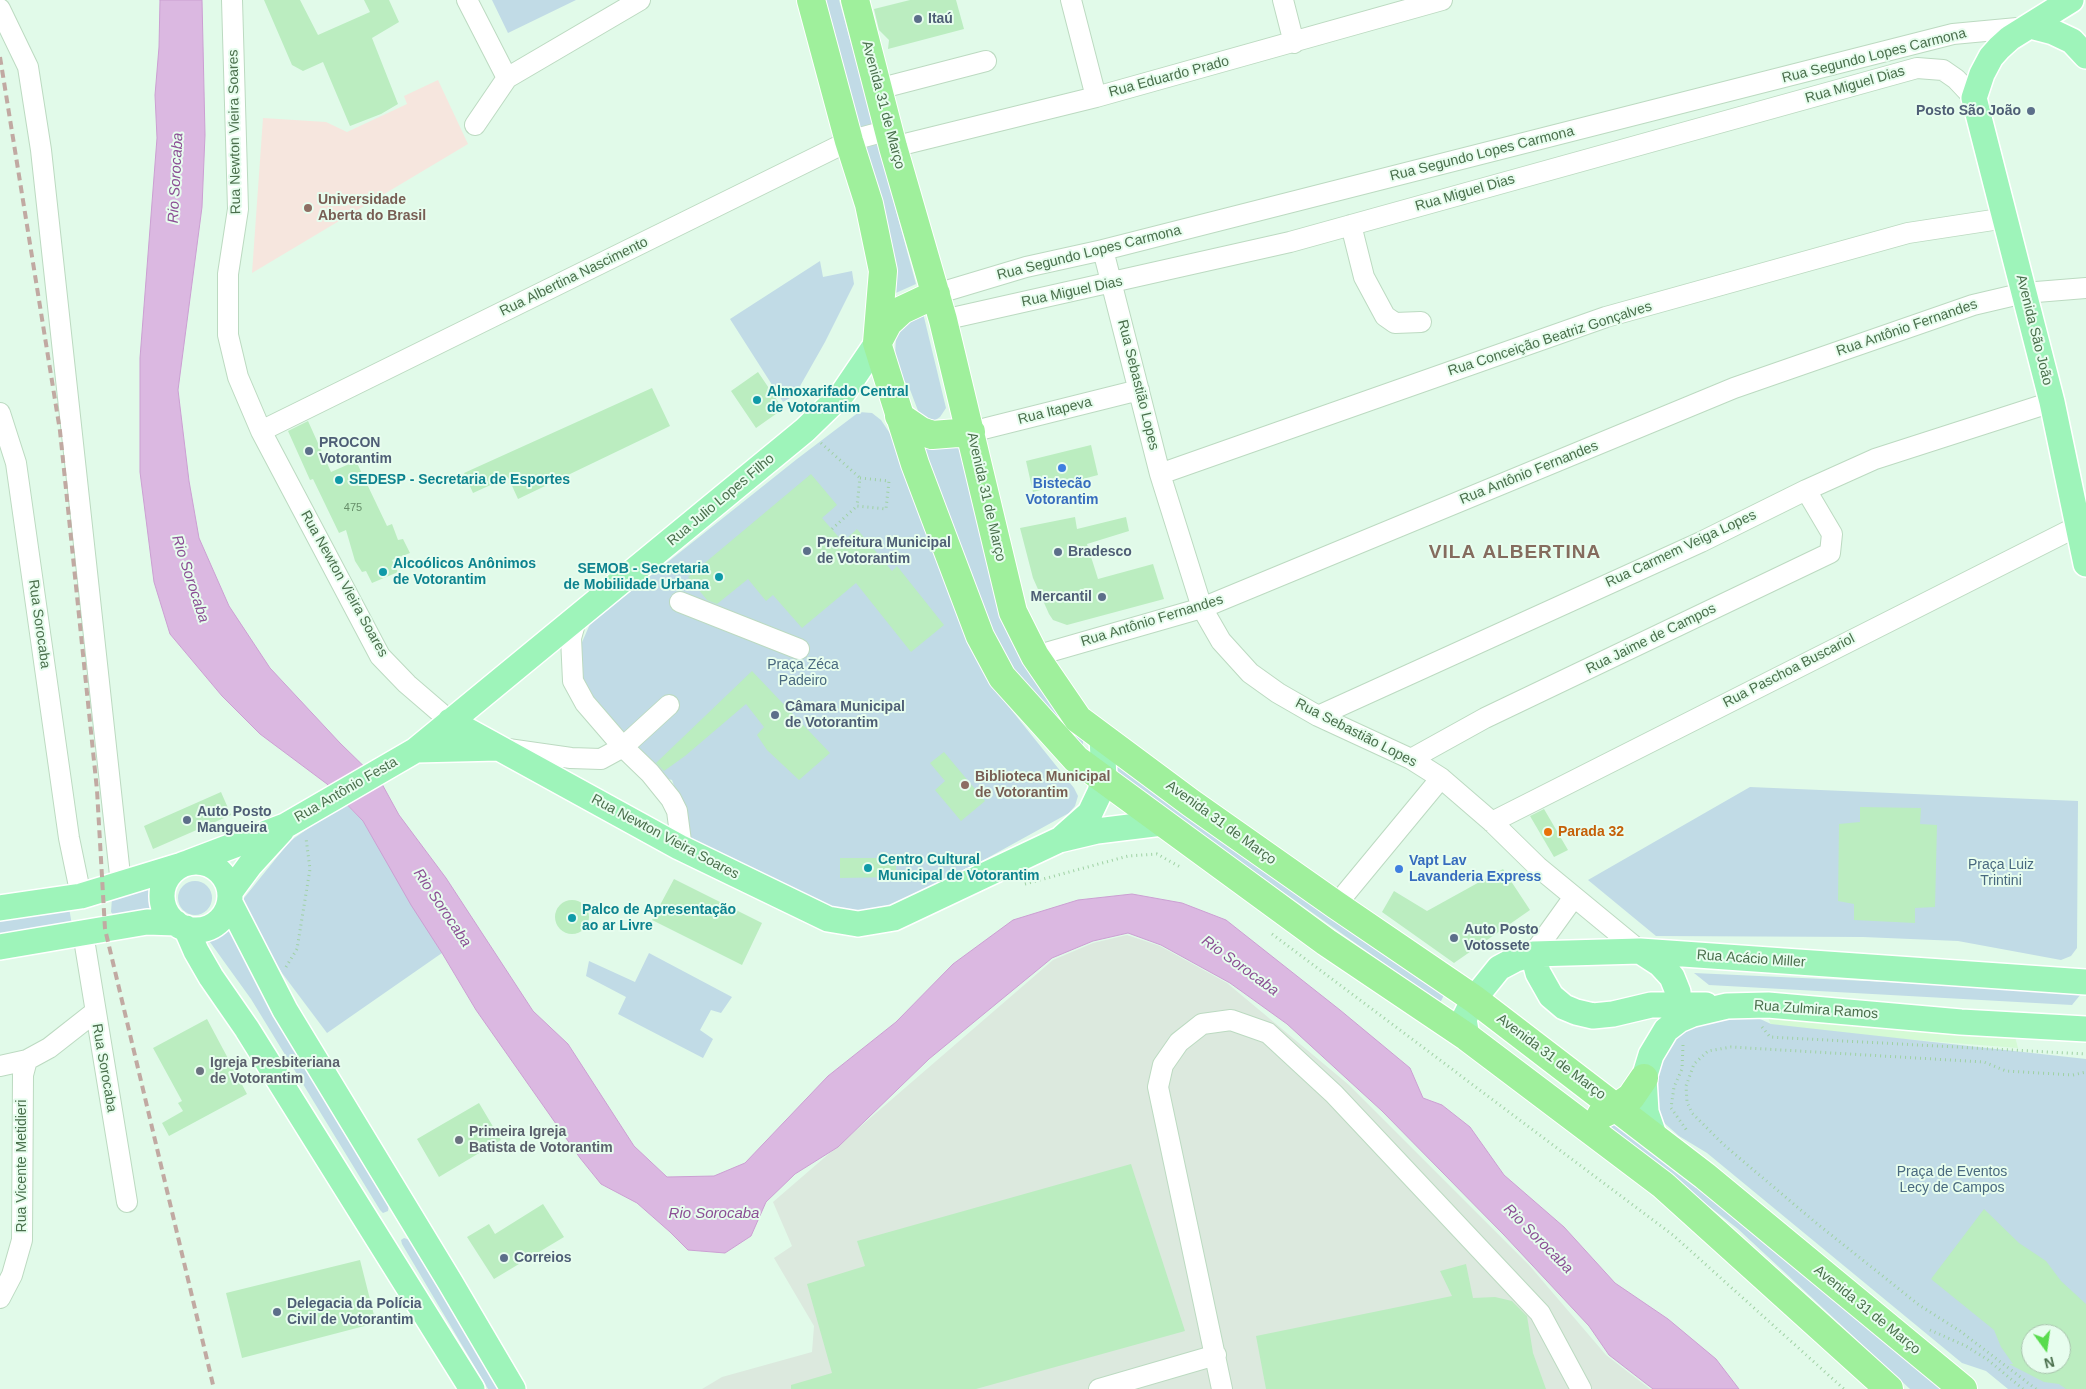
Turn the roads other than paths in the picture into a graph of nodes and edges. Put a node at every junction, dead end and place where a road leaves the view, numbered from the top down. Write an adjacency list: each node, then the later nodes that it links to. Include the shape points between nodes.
1 (232, 0): 38 (street, Rua Newton Vieira Soares, via 238,209 228,274 228,334 238,378)
2 (467, 0): 17 (street)
3 (640, 0): 17 (street)
4 (811, 0): 23 (highway)
5 (855, 0): 18 (highway, Avenida 31 de Março)
6 (1071, 0): 19 (street)
7 (1283, 0): 12 (street)
8 (1442, 0): 12 (street, Rua Eduardo Prado)
9 (2071, 0): 11 (main road)
10 (0, 10): 65 (street, via 28,67 41,150)
11 (2030, 26): 13 (street, Rua Segundo Lopes Carmona, via 1953,34); 14 (main road, via 2072,41); 20 (main road, via 2010,38 1991,57)
12 (1294, 43): 19 (street, Rua Eduardo Prado)
13 (1917, 43): 16 (street); 26 (street, Rua Segundo Lopes Carmona)
14 (2086, 56)
15 (986, 61): 18 (street)
16 (1924, 68): 20 (street, Rua Miguel Dias, via 1943,70); 25 (street, Rua Miguel Dias)
17 (507, 78): 21 (street)
18 (878, 89): 22 (highway, Avenida 31 de Março)
19 (1096, 97): 22 (street, Rua Eduardo Prado)
20 (1974, 98): 24 (main road, Avenida São João)
21 (475, 125)
22 (891, 138): 23 (street, Rua Albertina Nascimento); 30 (highway, Avenida 31 de Março)
23 (849, 141): 33 (highway, via 883,271); 38 (street, Rua Albertina Nascimento)
24 (2006, 218): 29 (main road, Avenida São João); 40 (street, Rua Conceição Beatriz Gonçalves, via 1908,233 1606,318)
25 (1350, 225): 27 (street, Rua Miguel Dias); 32 (street, via 1364,277 1385,316 1395,323)
26 (1103, 250): 27 (street, Rua Sebastião Lopes); 30 (street, Rua Segundo Lopes Carmona, via 1026,267)
27 (1113, 283): 31 (street, Rua Miguel Dias); 34 (street, Rua Sebastião Lopes)
28 (2086, 288): 29 (street, Rua Antônio Fernandes)
29 (2024, 293): 35 (main road, Avenida São João); 45 (street, Rua Antônio Fernandes, via 1973,305 1734,388)
30 (936, 294): 31 (highway, Avenida 31 de Março); 33 (highway, via 902,310 888,323)
31 (943, 320): 39 (highway, Avenida 31 de Março)
32 (1421, 322)
33 (877, 343): 37 (highway); 46 (main road, Rua Julio Lopes Filho, via 843,393 806,430)
34 (1139, 390): 39 (street, Rua Itapeva); 40 (street, Rua Sebastião Lopes)
35 (2052, 402): 41 (street, Rua Carmem Veiga Lopes, via 1875,459); 42 (main road, Avenida São João)
36 (0, 413): 66 (street, Rua Sorocaba, via 16,462 69,838)
37 (899, 416): 39 (highway, via 932,435); 58 (highway, via 975,622 1002,677 1076,759)
38 (261, 430): 51 (street, Rua Newton Vieira Soares, via 380,656 406,684)
39 (971, 432): 48 (highway, Avenida 31 de Março, via 1014,612)
40 (1160, 474): 45 (street, Rua Sebastião Lopes)
41 (1806, 490): 50 (street, Rua Carmem Veiga Lopes, via 1701,542); 56 (street, Rua Jaime de Campos, via 1832,534 1830,552 1485,718)
42 (2082, 523): 43 (main road, Avenida São João); 59 (street, Rua Paschoa Buscariol)
43 (2086, 564)
44 (680, 602): 47 (street)
45 (1202, 608): 48 (street, Rua Antônio Fernandes); 50 (street, Rua Sebastião Lopes, via 1221,641 1250,673)
46 (576, 620): 51 (main road, Rua Julio Lopes Filho); 53 (street, via 571,638 573,681 584,703)
47 (799, 649)
48 (1035, 656): 52 (highway, Avenida 31 de Março, via 1078,719)
49 (669, 705): 53 (street)
50 (1318, 716): 56 (street, Rua Sebastião Lopes)
51 (450, 721): 54 (main road, Rua Newton Vieira Soares); 55 (main road, Rua Julio Lopes Filho)
52 (1102, 736): 58 (main road); 69 (highway, Avenida 31 de Março)
53 (623, 747): 54 (street, via 601,759); 63 (street, via 671,799 677,811)
54 (499, 748): 55 (main road); 63 (main road, Rua Newton Vieira Soares)
55 (412, 752): 61 (main road, Rua Antônio Festa)
56 (1411, 759): 57 (street, Rua Sebastião Lopes)
57 (1440, 778): 59 (street, Rua Sebastião Lopes); 69 (street)
58 (1104, 779): 60 (highway); 62 (main road, via 1090,813)
59 (1492, 822): 67 (street, Rua Sebastião Lopes)
60 (1162, 823): 62 (main road, via 1097,831); 81 (highway, via 1326,942)
61 (299, 824): 64 (main road, Rua Antônio Festa); 68 (main road, Rua Antônio Festa, via 250,865)
62 (1060, 840): 63 (main road, Rua Newton Vieira Soares, via 894,918 858,924 828,919)
63 (682, 849)
64 (184, 864): 65 (main road, Rua Antônio Festa); 68 (main road, via 201,862 216,869 227,881); 71 (main road, via 170,874 162,894 168,915)
65 (122, 884): 66 (main road, Rua Antônio Festa)
66 (81, 896): 70 (main road, Rua Antônio Festa); 72 (main road)
67 (1574, 897): 74 (street, Rua Sebastião Lopes); 75 (street)
68 (230, 898): 71 (main road, via 225,914 213,925 197,930); 89 (main road, via 285,1010)
69 (1336, 905): 77 (highway, Avenida 31 de Março)
70 (0, 908)
71 (181, 926): 72 (main road, via 147,922); 90 (main road)
72 (91, 932): 73 (main road); 78 (street, Rua Sorocaba)
73 (0, 947)
74 (1640, 951): 75 (main road, Rua Acácio Miller); 76 (main road, Rua Acácio Miller); 79 (main road, via 1660,964 1672,977 1678,992)
75 (1532, 954): 77 (main road, Rua Acácio Miller, via 1499,968); 79 (main road, Rua Zulmira Ramos, via 1551,996 1564,1007 1593,1016 1651,1005)
76 (2086, 982)
77 (1474, 999): 81 (main road, Rua Acácio Miller, via 1464,1020); 85 (highway, Avenida 31 de Março)
78 (95, 1012): 82 (street, via 49,1048); 88 (street, Rua Sorocaba)
79 (1681, 1022): 80 (main road, Rua Zulmira Ramos, via 1727,1006 1768,1005); 84 (main road, via 1666,1030 1651,1055)
80 (2086, 1029)
81 (1467, 1037): 86 (highway)
82 (27, 1060): 83 (street); 91 (street, Rua Vicente Metidieri, via 23,1075 22,1240 12,1275)
83 (0, 1066)
84 (1644, 1078): 85 (highway, via 1631,1097); 87 (main road, via 1646,1112)
85 (1617, 1107): 86 (highway, via 1599,1116); 87 (highway, Avenida 31 de Março)
86 (1575, 1120): 98 (highway, via 1663,1185)
87 (1655, 1138): 99 (highway, Avenida 31 de Março)
88 (127, 1202)
89 (409, 1215): 90 (main road); 94 (main road)
90 (377, 1235): 93 (main road)
91 (0, 1298)
92 (1216, 1355): 95 (street); 96 (street); 97 (street, via 1158,1087 1163,1065 1179,1042 1202,1024 1231,1020 1268,1033 1334,1094 1540,1314)
93 (472, 1389)
94 (513, 1389)
95 (1099, 1389)
96 (1222, 1389)
97 (1581, 1389)
98 (1889, 1389)
99 (1963, 1389)

